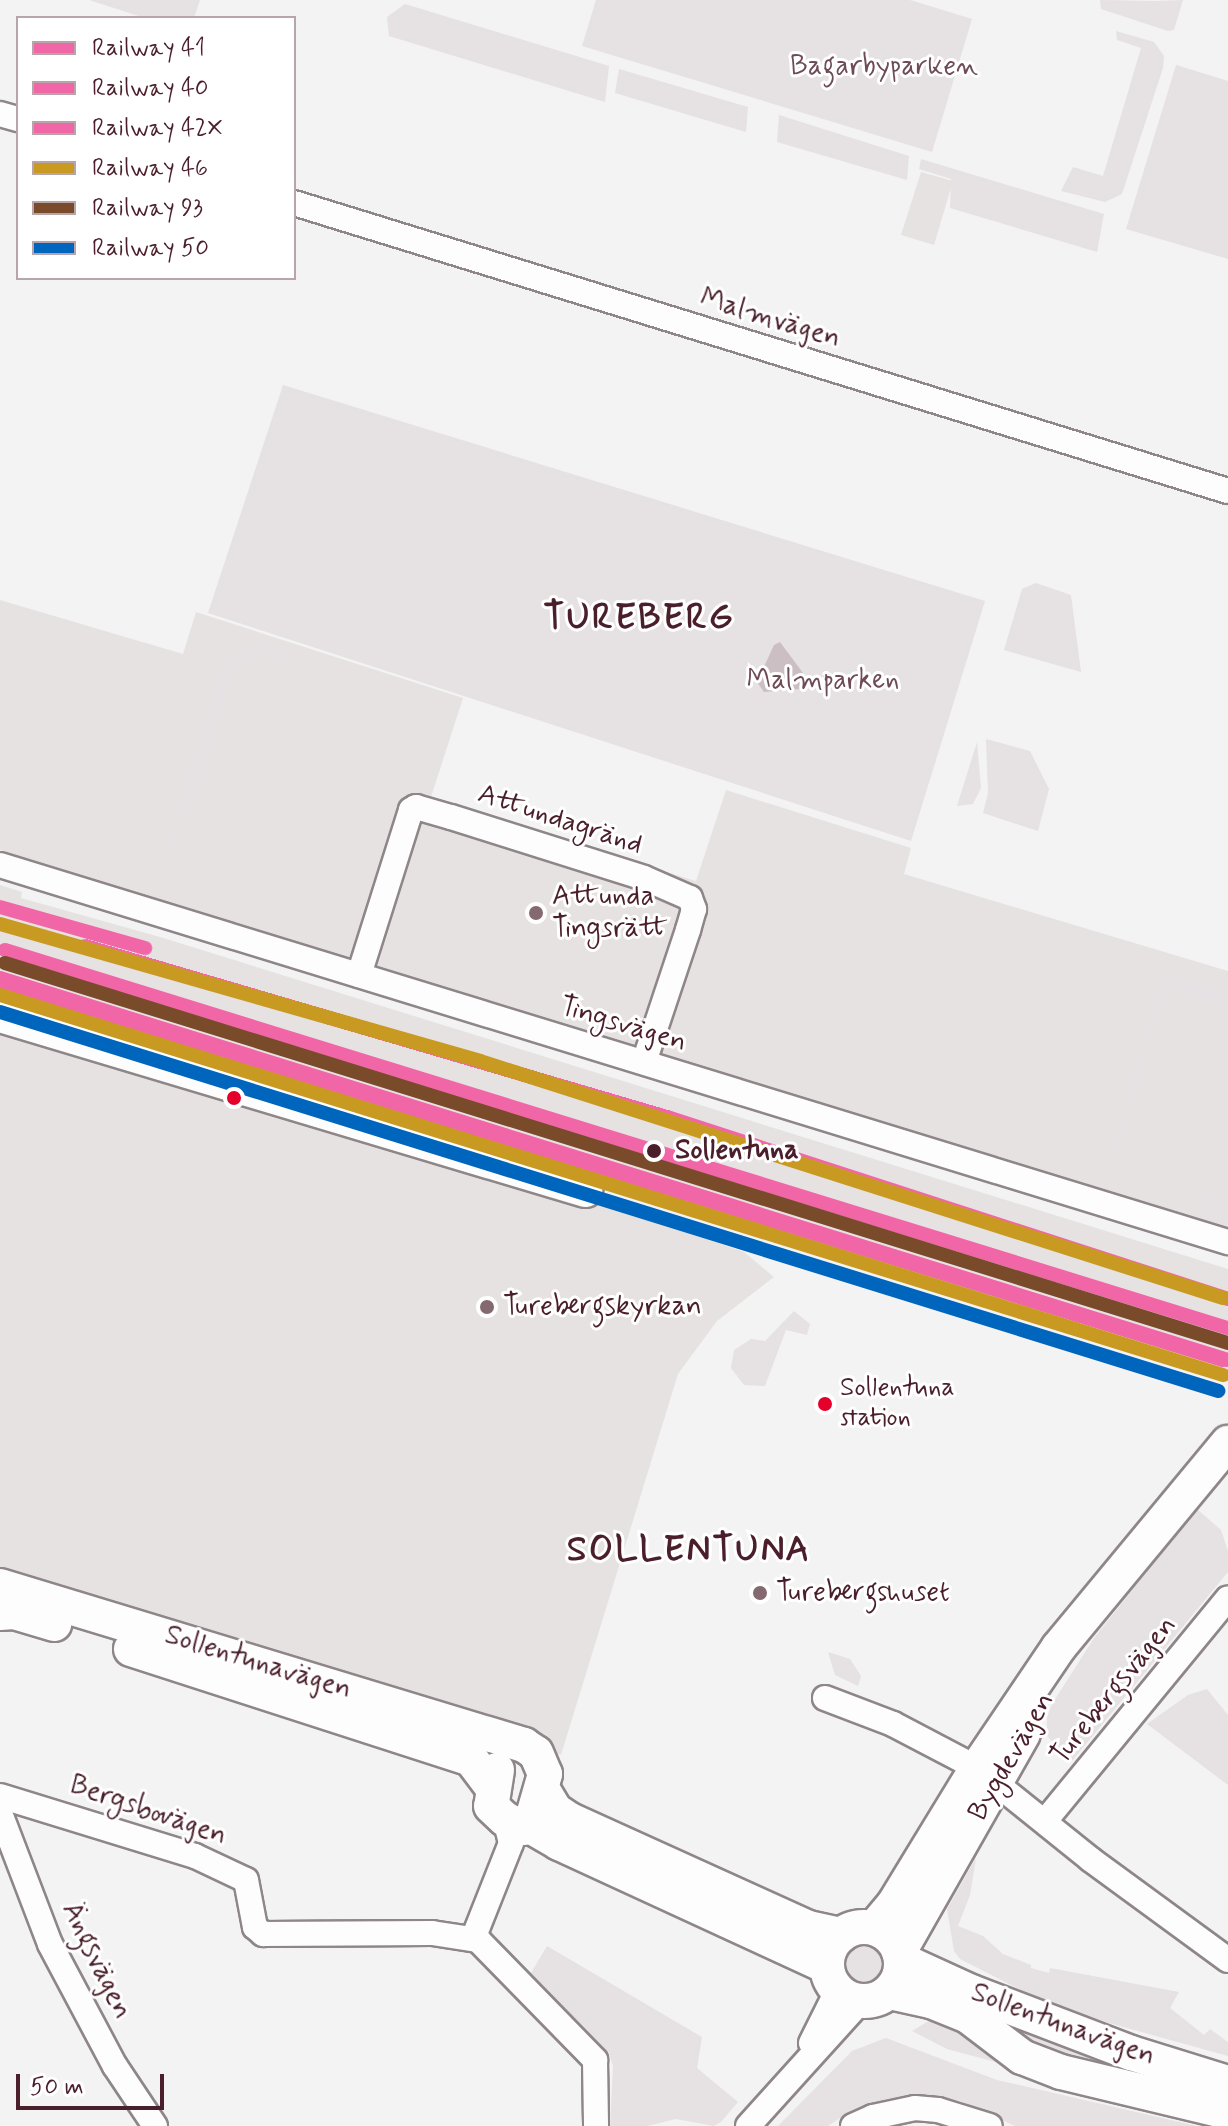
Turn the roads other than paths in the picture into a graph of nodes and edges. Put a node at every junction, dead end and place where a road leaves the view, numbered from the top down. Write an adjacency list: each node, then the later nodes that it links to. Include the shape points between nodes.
1 (296, 204): 2 (street, Malmvägen)
2 (1228, 491)
3 (0, 865): 4 (street, Tingsvägen)
4 (359, 975): 6 (street, Tingsvägen); 6 (street, Attundagränd, via 411,810 451,817 644,878 690,898 694,909)
5 (0, 1015): 7 (street)
6 (644, 1062): 8 (street, Tingsvägen)
7 (585, 1190)
8 (1228, 1242)
9 (1228, 1443): 15 (street, Bygdevägen, via 1129,1563 1026,1728)
10 (0, 1586): 14 (street, Sollentunavägen)
11 (1228, 1598): 20 (street, Turebergsvägen)
12 (0, 1613): 19 (street, Sollentunavägen, via 14,1612 471,1759)
13 (825, 1698): 15 (street, via 893,1724)
14 (515, 1743): 16 (street, Sollentunavägen, via 530,1748 544,1766); 19 (street, via 498,1769)
15 (987, 1776): 20 (street); 21 (street, Bygdevägen, via 894,1904); 23 (street, Bygdevägen)
16 (543, 1790): 19 (street); 21 (street, Sollentunavägen, via 555,1810 570,1820 808,1928)
17 (0, 1796): 22 (street, Bergsbovägen, via 195,1856 246,1880 255,1927 263,1934 432,1933)
18 (0, 1813): 28 (street, Ängsvägen, via 50,1944 115,2066)
19 (513, 1815): 22 (street, via 511,1843); 25 (street, Sollentunavägen, via 559,1843)
20 (1045, 1821): 24 (street)
21 (857, 1932): 23 (street, via 893,1941); 25 (street, via 828,1954)
22 (473, 1939): 29 (street, via 496,1956 595,2060)
23 (900, 1956): 25 (street, via 896,1983); 26 (street, Sollentunavägen, via 995,2002)
24 (1228, 1960)
25 (853, 1988): 27 (street, Sollentunavägen, via 931,2001 968,2016 1022,2057 1061,2072); 30 (street, via 799,2067)
26 (1228, 2083)
27 (1228, 2112)
28 (155, 2126)
29 (596, 2126)
30 (748, 2126)
31 (853, 2126): 32 (street, via 915,2108)
32 (990, 2126)

